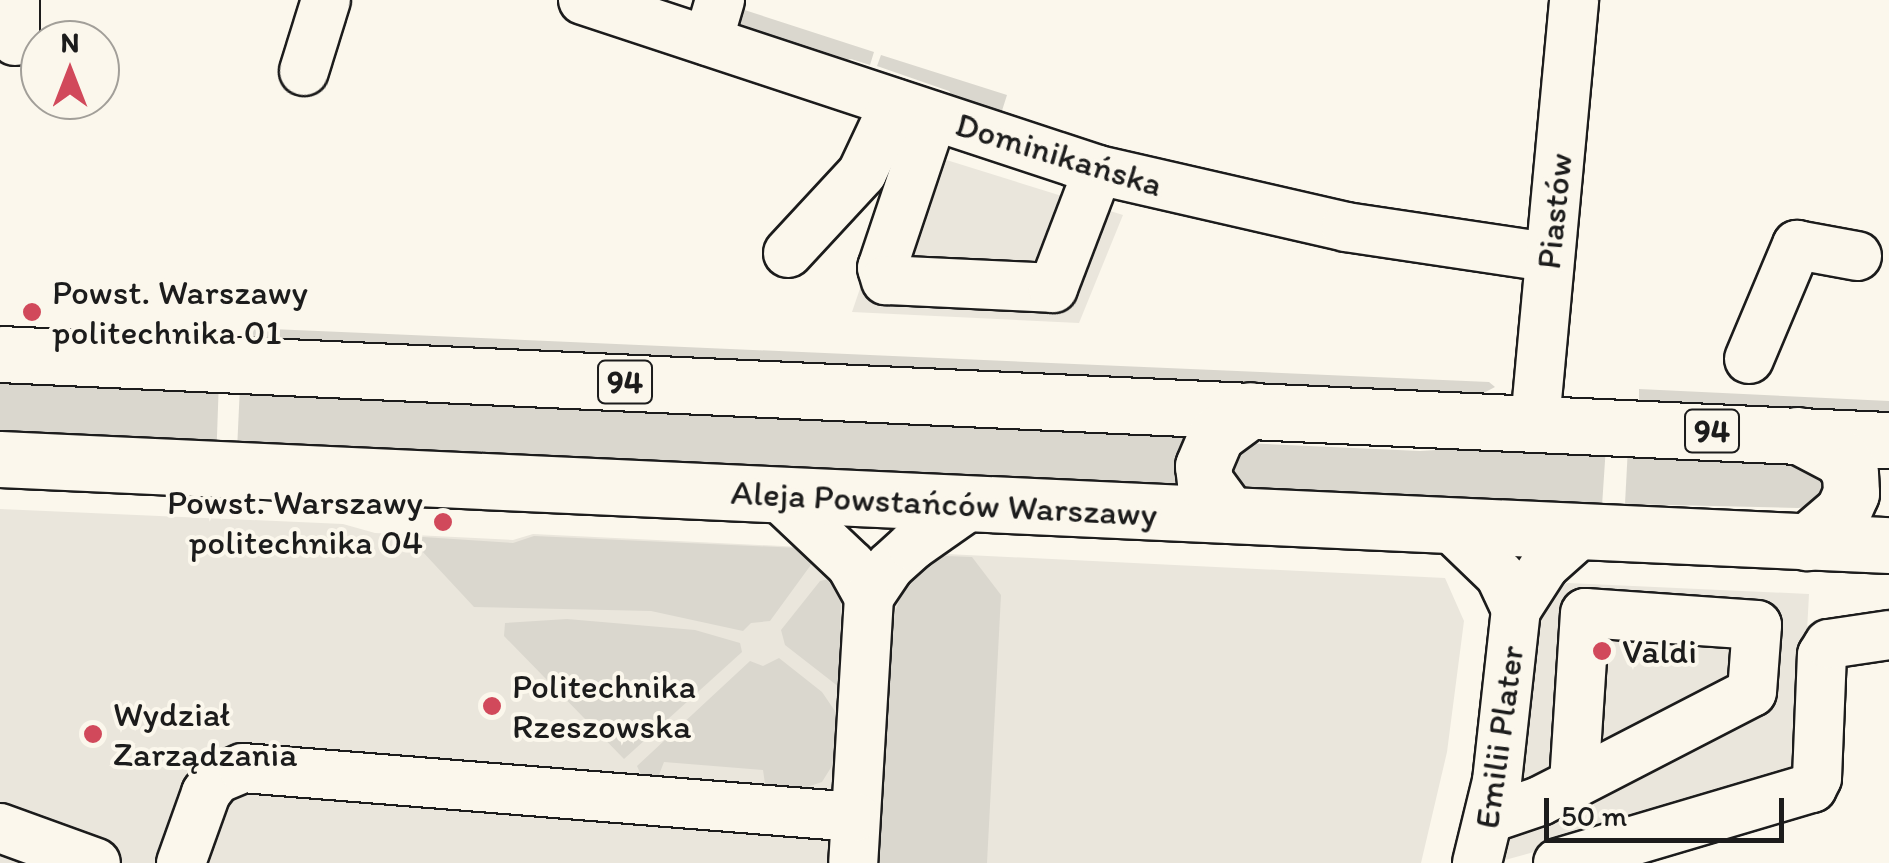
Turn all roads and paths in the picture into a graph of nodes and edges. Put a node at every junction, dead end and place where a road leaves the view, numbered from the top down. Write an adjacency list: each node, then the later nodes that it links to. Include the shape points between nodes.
1 (326, 0): 5 (street)
2 (583, 0): 4 (street, Dominikańska)
3 (1574, 0): 10 (street, Piastów)
4 (714, 20): 6 (street, Dominikańska)
5 (304, 71)
6 (914, 110): 7 (street, Dominikańska); 7 (street, via 882,268 886,280 1053,288); 8 (street)
7 (1098, 170): 10 (street, Dominikańska, via 1346,227)
8 (788, 253)
9 (1857, 256): 12 (street, via 1797,245)
10 (1548, 257): 14 (street, Piastów)
11 (0, 354): 13 (main road, 94)
12 (1749, 359)
13 (1250, 410): 14 (main road, 94); 20 (main road, via 1216,436 1202,466 1205,482)
14 (1535, 422): 15 (main road, 94)
15 (1797, 435): 16 (main road, 94); 23 (main road, via 1841,458 1850,473 1843,510)
16 (1889, 440)
17 (0, 458): 18 (main road, Aleja Powstańców Warszawy)
18 (777, 495): 19 (main road, Aleja Powstańców Warszawy); 25 (street, via 851,565)
19 (972, 504): 20 (main road, Aleja Powstańców Warszawy); 25 (street, via 890,566)
20 (1229, 515): 21 (main road, Aleja Powstańców Warszawy)
21 (1449, 526): 22 (main road, Aleja Powstańców Warszawy); 26 (street, Emilii Plater, via 1500,576)
22 (1582, 532): 23 (main road, Aleja Powstańców Warszawy); 26 (street, Emilii Plater, via 1545,565)
23 (1807, 542): 24 (main road, Aleja Powstańców Warszawy)
24 (1889, 545)
25 (868, 598): 30 (street)
26 (1516, 610): 31 (street, Emilii Plater)
27 (1889, 634): 34 (street, via 1829,644 1822,656 1812,788)
28 (1574, 784): 28 (street, via 1752,692 1757,625 1585,613); 31 (street)
29 (0, 828): 32 (street)
30 (854, 840): 33 (street, via 243,768 217,779 206,793)
31 (1484, 841)
32 (96, 863)
33 (181, 863)
34 (1558, 863)

